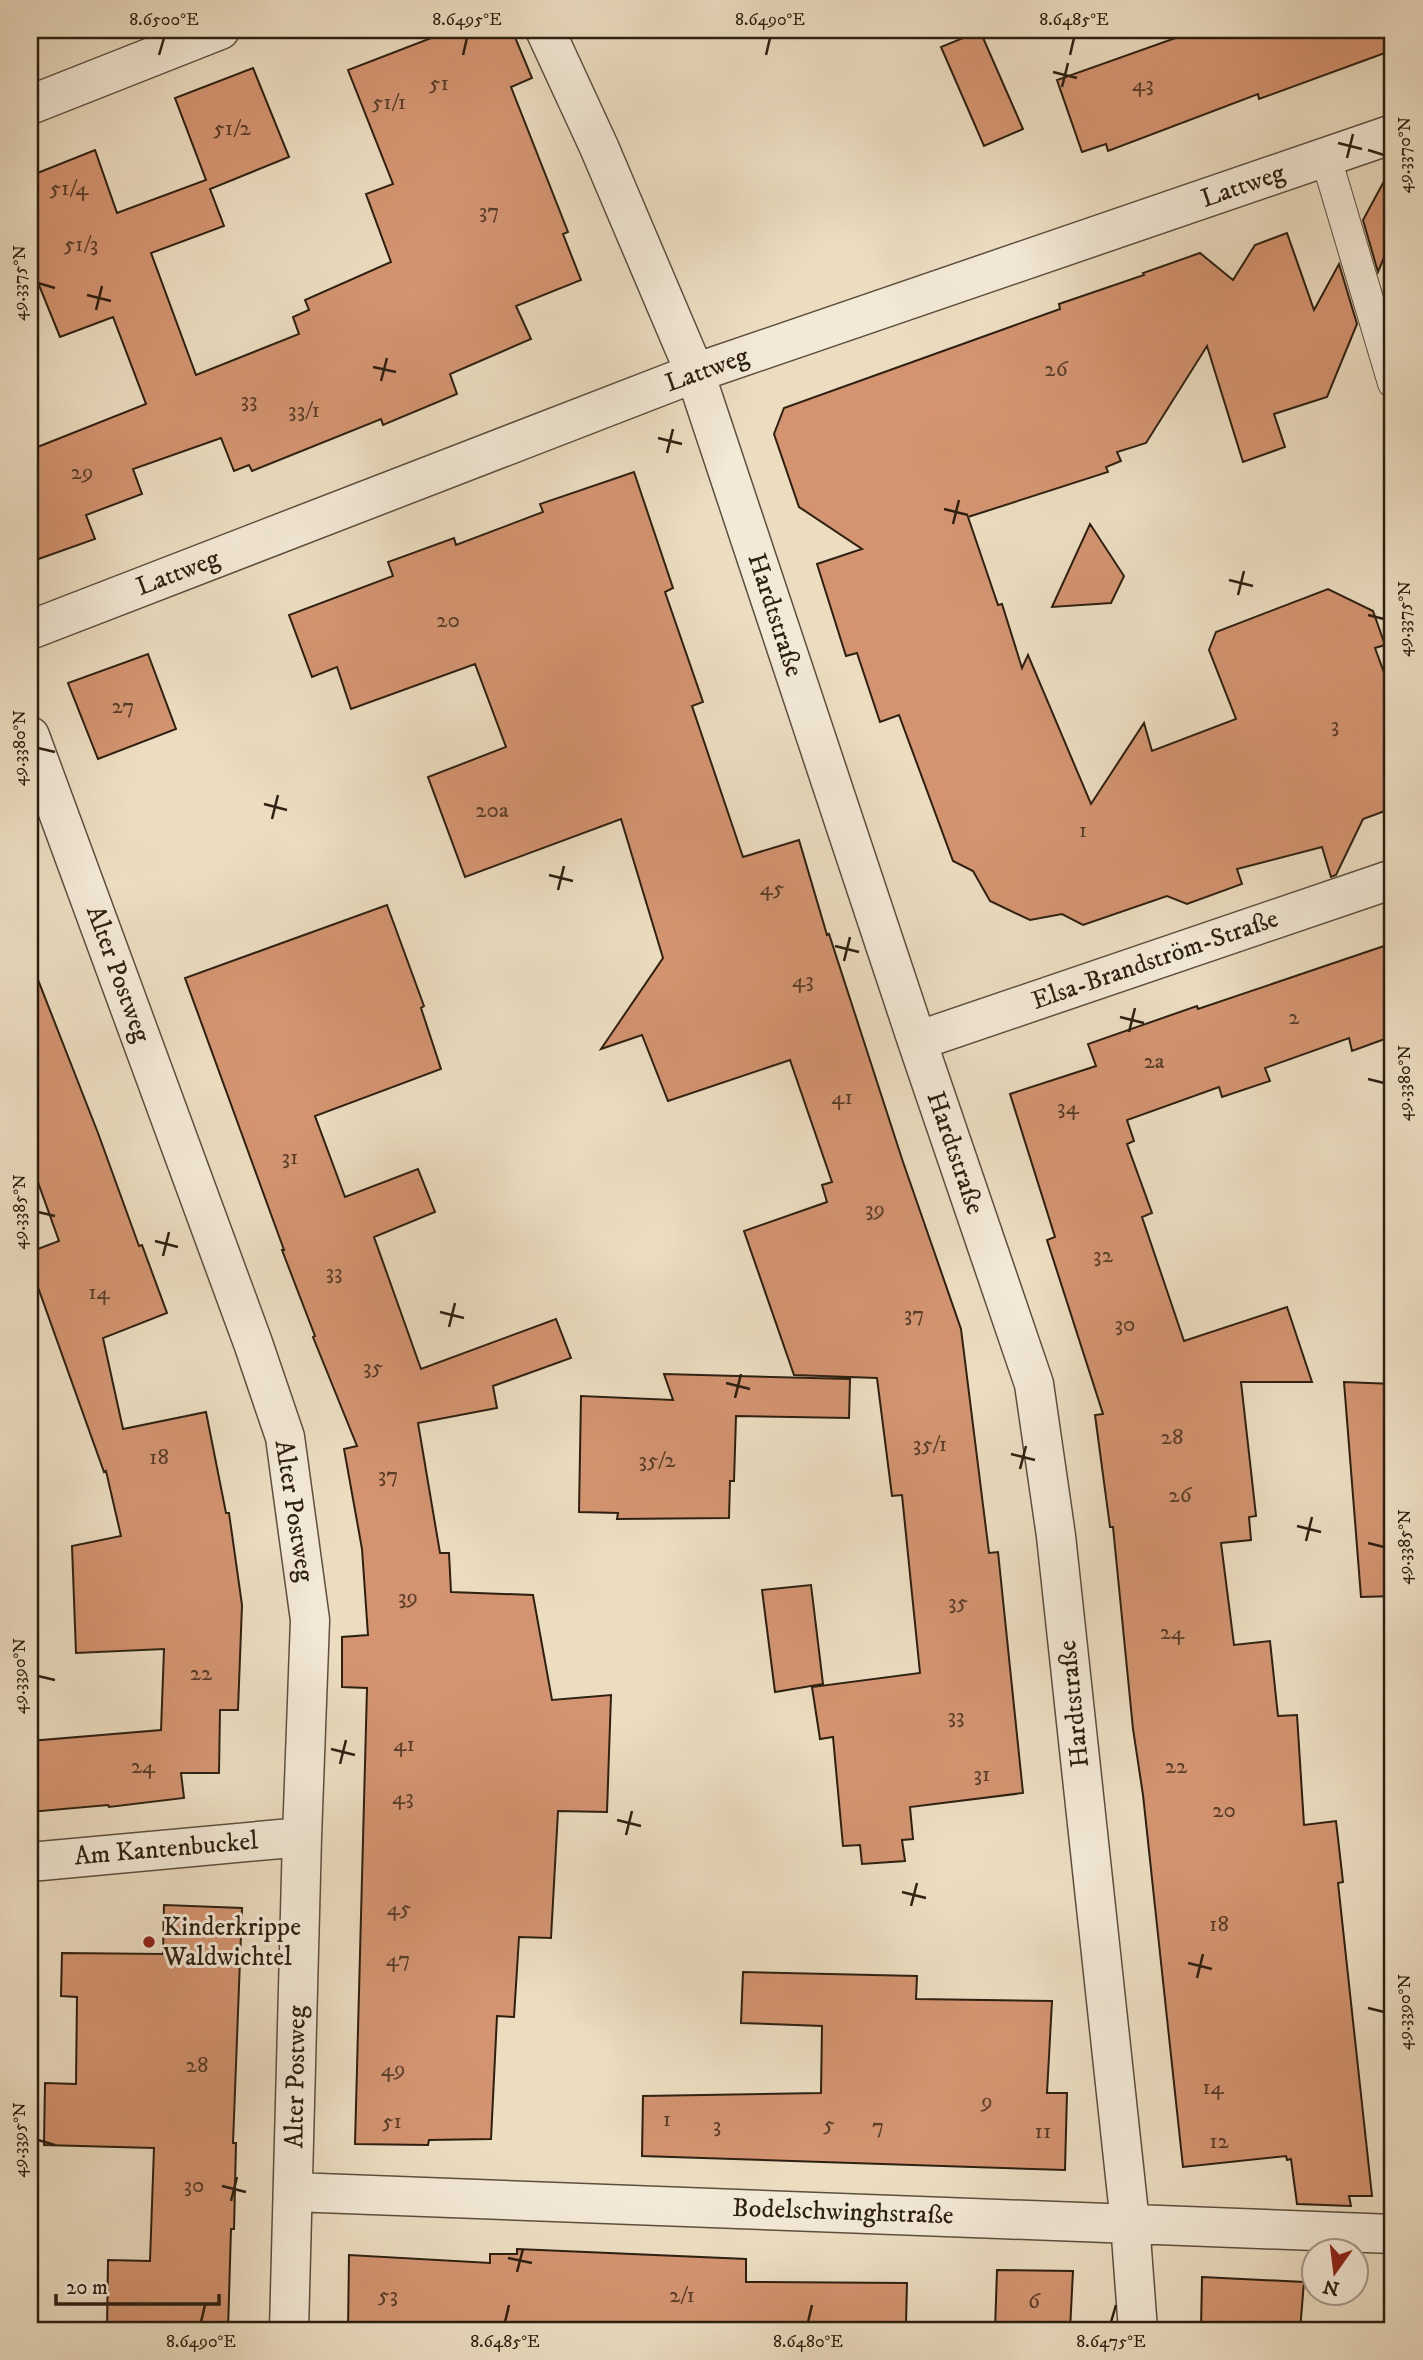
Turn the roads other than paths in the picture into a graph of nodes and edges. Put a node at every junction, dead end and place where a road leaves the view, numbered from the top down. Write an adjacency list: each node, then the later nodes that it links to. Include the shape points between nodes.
1 (220, 30): 3 (street)
2 (545, 30): 6 (street, Hardtstraße)
3 (30, 105)
4 (1393, 134): 5 (street, Lattweg)
5 (1326, 158): 6 (street, Lattweg); 7 (lane)
6 (695, 373): 8 (street, Lattweg); 11 (street, Hardtstraße)
7 (1393, 383)
8 (30, 630)
9 (30, 736): 12 (street, Alter Postweg, via 285,1437 310,1620)
10 (1393, 879): 11 (street, Elsa-Brandström-Straße)
11 (917, 1041): 15 (street, Hardtstraße, via 1034,1384 1056,1536)
12 (302, 1837): 13 (street, Am Kantenbuckel); 14 (street, Alter Postweg)
13 (30, 1862)
14 (293, 2192): 15 (street, Bodelschwinghstraße); 17 (street, Alter Postweg)
15 (1130, 2223): 16 (street, Bodelschwinghstraße); 18 (street, Hardtstraße)
16 (1393, 2234)
17 (289, 2330)
18 (1138, 2330)

